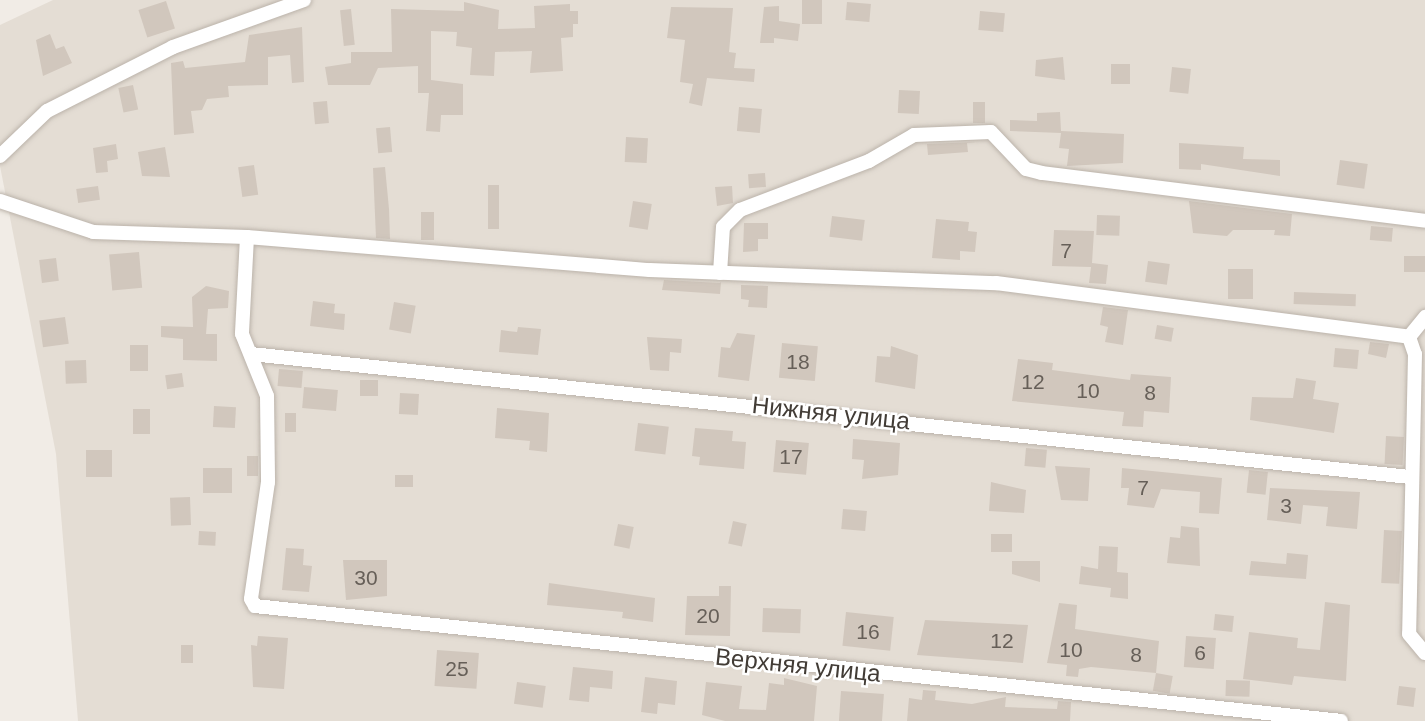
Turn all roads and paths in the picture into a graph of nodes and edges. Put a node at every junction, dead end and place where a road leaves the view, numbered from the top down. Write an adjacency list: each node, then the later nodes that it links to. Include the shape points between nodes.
1 (304, 0): 2 (street, via 173,47 47,111)
2 (0, 156)
3 (1, 203): 5 (street, via 93,232)
4 (1425, 221): 6 (street, via 1042,173 1026,169 991,132 914,135 869,161 740,210 723,227)
5 (247, 237): 6 (street); 9 (street, via 240,298 242,334)
6 (720, 273): 8 (street, via 996,283)
7 (1425, 317): 8 (street)
8 (1409, 337): 10 (street, via 1415,354)
9 (251, 354): 10 (street, Нижняя улица); 12 (street, Верхняя улица, via 267,409 268,482 251,599 255,606)
10 (1410, 477): 11 (street, via 1409,634)
11 (1425, 653)
12 (1341, 721)

